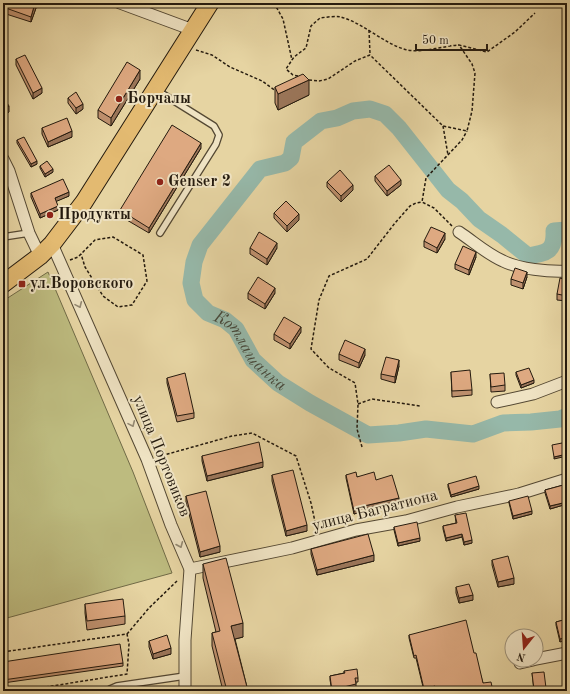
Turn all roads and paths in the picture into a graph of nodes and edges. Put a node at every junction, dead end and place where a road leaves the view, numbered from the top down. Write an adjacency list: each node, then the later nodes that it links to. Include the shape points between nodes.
1 (120, 3): 5 (street)
2 (210, 3): 5 (main road)
3 (274, 3): 10 (path, via 283,18)
4 (535, 13): 7 (path, via 515,32 487,52)
5 (193, 30): 8 (main road)
6 (369, 30): 7 (path, via 407,50 421,51); 9 (path); 10 (path, via 340,17 320,18 311,26 306,48)
7 (459, 45): 18 (path, via 475,73 472,111)
8 (183, 46): 15 (main road); 16 (path, via 212,55)
9 (370, 55): 13 (path, via 355,61 328,79); 17 (path)
10 (292, 60): 11 (path, via 286,69)
11 (298, 76)
12 (304, 78): 13 (path)
13 (310, 80): 14 (path)
14 (304, 82)
15 (156, 90): 24 (lane, via 214,126 219,136); 26 (main road, via 84,202)
16 (281, 94)
17 (443, 126): 18 (path); 19 (path)
18 (467, 131): 19 (path)
19 (448, 155): 21 (path, via 426,178)
20 (3, 159): 23 (street, улица Портовиков)
21 (422, 202): 22 (path, via 434,208); 33 (path, via 410,206 367,259 329,276 319,300 311,349 329,368 356,383)
22 (459, 232): 29 (street, via 504,262 535,270)
23 (29, 233): 25 (lane); 26 (street, улица Портовиков)
24 (160, 233)
25 (3, 237)
26 (46, 250): 28 (street, улица Портовиков); 30 (main road)
27 (81, 254): 27 (path, via 95,240 114,237 143,255 147,281 132,305 118,307 103,296 85,267); 28 (path)
28 (61, 264): 36 (street, улица Портовиков, one-way to 36)
29 (567, 272)
30 (3, 284)
31 (567, 381): 32 (street, via 533,394)
32 (497, 402)
33 (358, 404): 34 (path, via 372,399); 35 (path, via 357,429)
34 (420, 406)
35 (362, 447)
36 (147, 459): 38 (path, via 252,433 296,456 311,503); 39 (street, улица Портовиков, one-way to 39)
37 (567, 479): 38 (street, улица Багратиона, via 519,494 356,530)
38 (319, 541): 39 (street, улица Багратиона)
39 (190, 570): 40 (path, via 149,608); 44 (street, улица Портовиков)
40 (127, 634): 41 (path); 45 (path, via 127,674)
41 (3, 652)
42 (567, 653): 43 (street)
43 (544, 658)
44 (185, 676): 46 (lane, via 117,686); 47 (street, улица Портовиков)
45 (21, 691)
46 (109, 691)
47 (185, 691)

